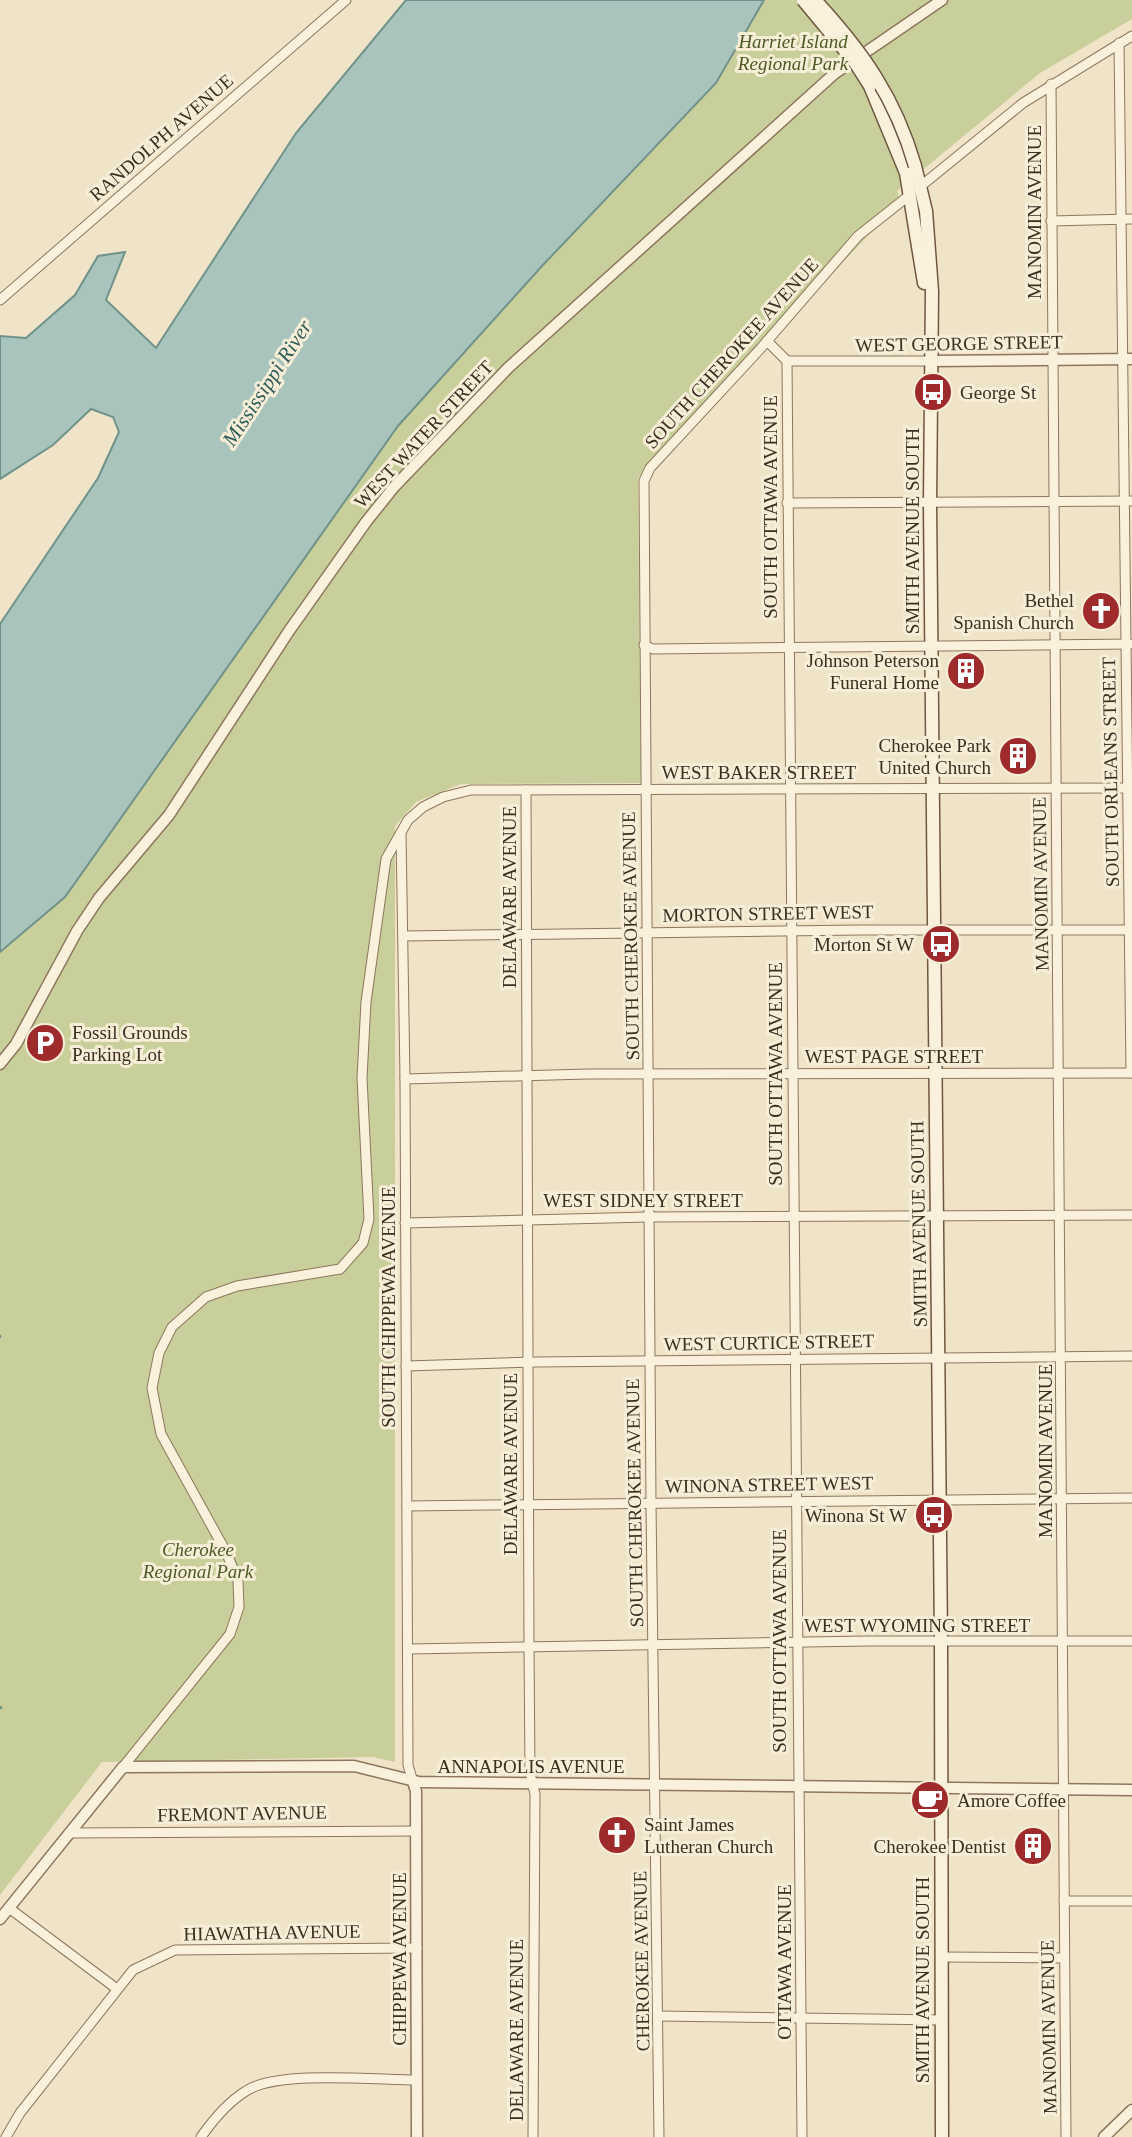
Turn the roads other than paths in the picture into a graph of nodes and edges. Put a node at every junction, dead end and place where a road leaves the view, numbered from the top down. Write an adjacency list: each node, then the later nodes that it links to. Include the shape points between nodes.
1 (345, 0): 13 (street, RANDOLPH AVENUE)
2 (803, 0): 8 (main road, SMITH AVENUE SOUTH, bridge, via 856,64)
3 (815, 0): 8 (main road, SMITH AVENUE SOUTH, bridge, via 881,81 892,101)
4 (942, 0): 42 (street, WEST WATER STREET, via 834,74 508,368 394,487 289,631 169,815 99,898)
5 (1132, 36): 6 (street, SOUTH CHEROKEE AVENUE)
6 (1119, 43): 7 (street, SOUTH CHEROKEE AVENUE); 10 (street, SOUTH ORLEANS STREET)
7 (1051, 84): 9 (street, SOUTH CHEROKEE AVENUE); 12 (street, MANOMIN AVENUE)
8 (911, 169): 9 (main road, SMITH AVENUE SOUTH)
9 (916, 190): 14 (street, SOUTH CHEROKEE AVENUE, via 858,236); 18 (main road, SMITH AVENUE SOUTH, via 929,238)
10 (1121, 219): 11 (street); 12 (street); 16 (street, SOUTH ORLEANS STREET)
11 (1132, 219)
12 (1051, 221): 15 (street, MANOMIN AVENUE)
13 (0, 300)
14 (767, 341): 17 (street); 25 (street, SOUTH CHEROKEE AVENUE, via 646,474)
15 (1052, 359): 16 (street, WEST GEORGE STREET); 18 (street, WEST GEORGE STREET); 20 (street, MANOMIN AVENUE)
16 (1127, 359): 19 (street, SOUTH ORLEANS STREET)
17 (787, 361): 18 (street, WEST GEORGE STREET); 21 (street, SOUTH OTTAWA AVENUE)
18 (930, 361): 22 (main road, SMITH AVENUE SOUTH)
19 (1128, 501): 20 (street); 24 (street, SOUTH ORLEANS STREET)
20 (1054, 502): 22 (street); 26 (street, MANOMIN AVENUE)
21 (787, 503): 22 (street); 27 (street, SOUTH OTTAWA AVENUE)
22 (930, 504): 23 (main road, SMITH AVENUE SOUTH)
23 (932, 644): 26 (street); 27 (street); 31 (main road, SMITH AVENUE SOUTH)
24 (1129, 644): 26 (street); 29 (street, SOUTH ORLEANS STREET)
25 (644, 645): 27 (street, via 653,649); 33 (street, SOUTH CHEROKEE AVENUE)
26 (1054, 645): 28 (street, MANOMIN AVENUE)
27 (789, 646): 30 (street, SOUTH OTTAWA AVENUE)
28 (1056, 788): 29 (street, WEST BAKER STREET); 31 (street, WEST BAKER STREET); 36 (street, MANOMIN AVENUE)
29 (1130, 788): 37 (street, SOUTH ORLEANS STREET)
30 (790, 789): 31 (street, WEST BAKER STREET); 33 (street, WEST BAKER STREET); 39 (street, SOUTH OTTAWA AVENUE)
31 (934, 789): 35 (main road, SMITH AVENUE SOUTH)
32 (526, 790): 33 (street, WEST BAKER STREET); 34 (street, WEST BAKER STREET, via 471,790 443,797 423,807); 40 (street, DELAWARE AVENUE)
33 (645, 790): 38 (street, SOUTH CHEROKEE AVENUE)
34 (401, 831): 41 (street, SOUTH CHIPPEWA AVENUE); 78 (street, WEST BAKER STREET, via 386,859 366,1002 362,1079 369,1219 363,1243 340,1269 237,1286 206,1297 172,1327 159,1353 152,1388 161,1434 226,1552 238,1580 239,1607 230,1633)
35 (935, 929): 36 (street, MORTON STREET WEST); 39 (street, MORTON STREET WEST); 43 (main road, SMITH AVENUE SOUTH)
36 (1058, 930): 37 (street, MORTON STREET WEST); 44 (street, MANOMIN AVENUE)
37 (1131, 930): 45 (street, SOUTH ORLEANS STREET)
38 (646, 932): 39 (street, MORTON STREET WEST); 40 (street, MORTON STREET WEST); 48 (street, SOUTH CHEROKEE AVENUE)
39 (791, 932): 46 (street, SOUTH OTTAWA AVENUE)
40 (526, 933): 41 (street, MORTON STREET WEST); 47 (street, DELAWARE AVENUE)
41 (404, 936): 49 (street, SOUTH CHIPPEWA AVENUE)
42 (0, 1065)
43 (936, 1073): 44 (street, WEST PAGE STREET); 46 (street, WEST PAGE STREET); 51 (main road, SMITH AVENUE SOUTH)
44 (1060, 1073): 45 (street, WEST PAGE STREET); 52 (street, MANOMIN AVENUE)
45 (1132, 1073)
46 (793, 1074): 48 (street, WEST PAGE STREET); 54 (street, SOUTH OTTAWA AVENUE)
47 (526, 1075): 48 (street, WEST PAGE STREET); 49 (street, WEST PAGE STREET); 55 (street, DELAWARE AVENUE)
48 (649, 1075): 53 (street, SOUTH CHEROKEE AVENUE)
49 (405, 1079): 56 (street, SOUTH CHIPPEWA AVENUE)
50 (1132, 1214): 52 (street, WEST SIDNEY STREET)
51 (937, 1215): 52 (street, WEST SIDNEY STREET); 54 (street, WEST SIDNEY STREET); 59 (main road, SMITH AVENUE SOUTH)
52 (1061, 1215): 58 (street, MANOMIN AVENUE)
53 (648, 1217): 54 (street, WEST SIDNEY STREET); 55 (street, WEST SIDNEY STREET); 61 (street, SOUTH CHEROKEE AVENUE)
54 (793, 1217): 60 (street, SOUTH OTTAWA AVENUE)
55 (527, 1219): 56 (street, WEST SIDNEY STREET); 62 (street, DELAWARE AVENUE)
56 (405, 1223): 63 (street, SOUTH CHIPPEWA AVENUE)
57 (1132, 1356): 58 (street, WEST CURTICE STREET)
58 (1062, 1357): 59 (street, WEST CURTICE STREET); 64 (street, MANOMIN AVENUE)
59 (938, 1358): 60 (street, WEST CURTICE STREET); 66 (main road, SMITH AVENUE SOUTH)
60 (794, 1359): 61 (street, WEST CURTICE STREET); 67 (street, SOUTH OTTAWA AVENUE)
61 (650, 1361): 62 (street, WEST CURTICE STREET); 69 (street, SOUTH CHEROKEE AVENUE)
62 (527, 1362): 63 (street, WEST CURTICE STREET); 68 (street, DELAWARE AVENUE)
63 (406, 1366): 70 (street, SOUTH CHIPPEWA AVENUE)
64 (1063, 1499): 65 (street, WINONA STREET WEST); 66 (street, WINONA STREET WEST); 73 (street, MANOMIN AVENUE)
65 (1132, 1499)
66 (939, 1500): 67 (street, WINONA STREET WEST); 72 (main road, SMITH AVENUE SOUTH)
67 (795, 1502): 69 (street, WINONA STREET WEST); 75 (street, SOUTH OTTAWA AVENUE)
68 (528, 1504): 69 (street, WINONA STREET WEST); 70 (street, WINONA STREET WEST); 76 (street, DELAWARE AVENUE)
69 (650, 1504): 74 (street, SOUTH CHEROKEE AVENUE)
70 (407, 1506): 77 (street, SOUTH CHIPPEWA AVENUE)
71 (1132, 1641): 73 (street, WEST WYOMING STREET)
72 (941, 1642): 73 (street, WEST WYOMING STREET); 75 (street, WEST WYOMING STREET); 83 (main road, SMITH AVENUE SOUTH)
73 (1063, 1642): 84 (street, MANOMIN AVENUE)
74 (653, 1644): 75 (street, WEST WYOMING STREET); 76 (street, WEST WYOMING STREET); 81 (street, SOUTH CHEROKEE AVENUE)
75 (797, 1644): 82 (street, SOUTH OTTAWA AVENUE)
76 (528, 1647): 77 (street, WEST WYOMING STREET); 80 (street, DELAWARE AVENUE)
77 (408, 1649): 79 (street, SOUTH CHIPPEWA AVENUE, via 408,1769)
78 (123, 1767): 79 (street, ANNAPOLIS AVENUE, via 354,1766); 87 (street)
79 (414, 1782): 80 (street, ANNAPOLIS AVENUE); 86 (street, CHIPPEWA AVENUE)
80 (533, 1783): 81 (street, ANNAPOLIS AVENUE); 104 (street, DELAWARE AVENUE)
81 (655, 1784): 82 (street, ANNAPOLIS AVENUE); 96 (street, CHEROKEE AVENUE)
82 (798, 1786): 83 (street, ANNAPOLIS AVENUE); 97 (street, OTTAWA AVENUE)
83 (941, 1788): 84 (street, ANNAPOLIS AVENUE); 93 (main road, SMITH AVENUE SOUTH)
84 (1066, 1790): 85 (street, ANNAPOLIS AVENUE); 88 (street, MANOMIN AVENUE)
85 (1132, 1790)
86 (416, 1831): 87 (street, FREMONT AVENUE); 92 (street, CHIPPEWA AVENUE)
87 (69, 1833): 90 (street)
88 (1064, 1900): 89 (street); 94 (street, MANOMIN AVENUE)
89 (1132, 1901)
90 (9, 1908): 91 (street); 95 (street)
91 (0, 1919)
92 (417, 1948): 95 (street, HIAWATHA AVENUE, via 175,1950 133,1970); 99 (street, CHIPPEWA AVENUE)
93 (942, 1957): 94 (street); 98 (main road, SMITH AVENUE SOUTH)
94 (1064, 1958): 108 (street, MANOMIN AVENUE)
95 (117, 1989): 101 (street, HIAWATHA AVENUE)
96 (659, 2016): 97 (street); 105 (street, CHEROKEE AVENUE)
97 (802, 2018): 98 (street); 106 (street, OTTAWA AVENUE)
98 (942, 2020): 107 (main road, SMITH AVENUE SOUTH)
99 (417, 2080): 102 (street, via 290,2078 247,2089); 103 (street, CHIPPEWA AVENUE)
100 (1132, 2110): 109 (street)
101 (6, 2137)
102 (201, 2137)
103 (417, 2137)
104 (533, 2137)
105 (659, 2137)
106 (802, 2137)
107 (942, 2137)
108 (1066, 2137)
109 (1104, 2137)

